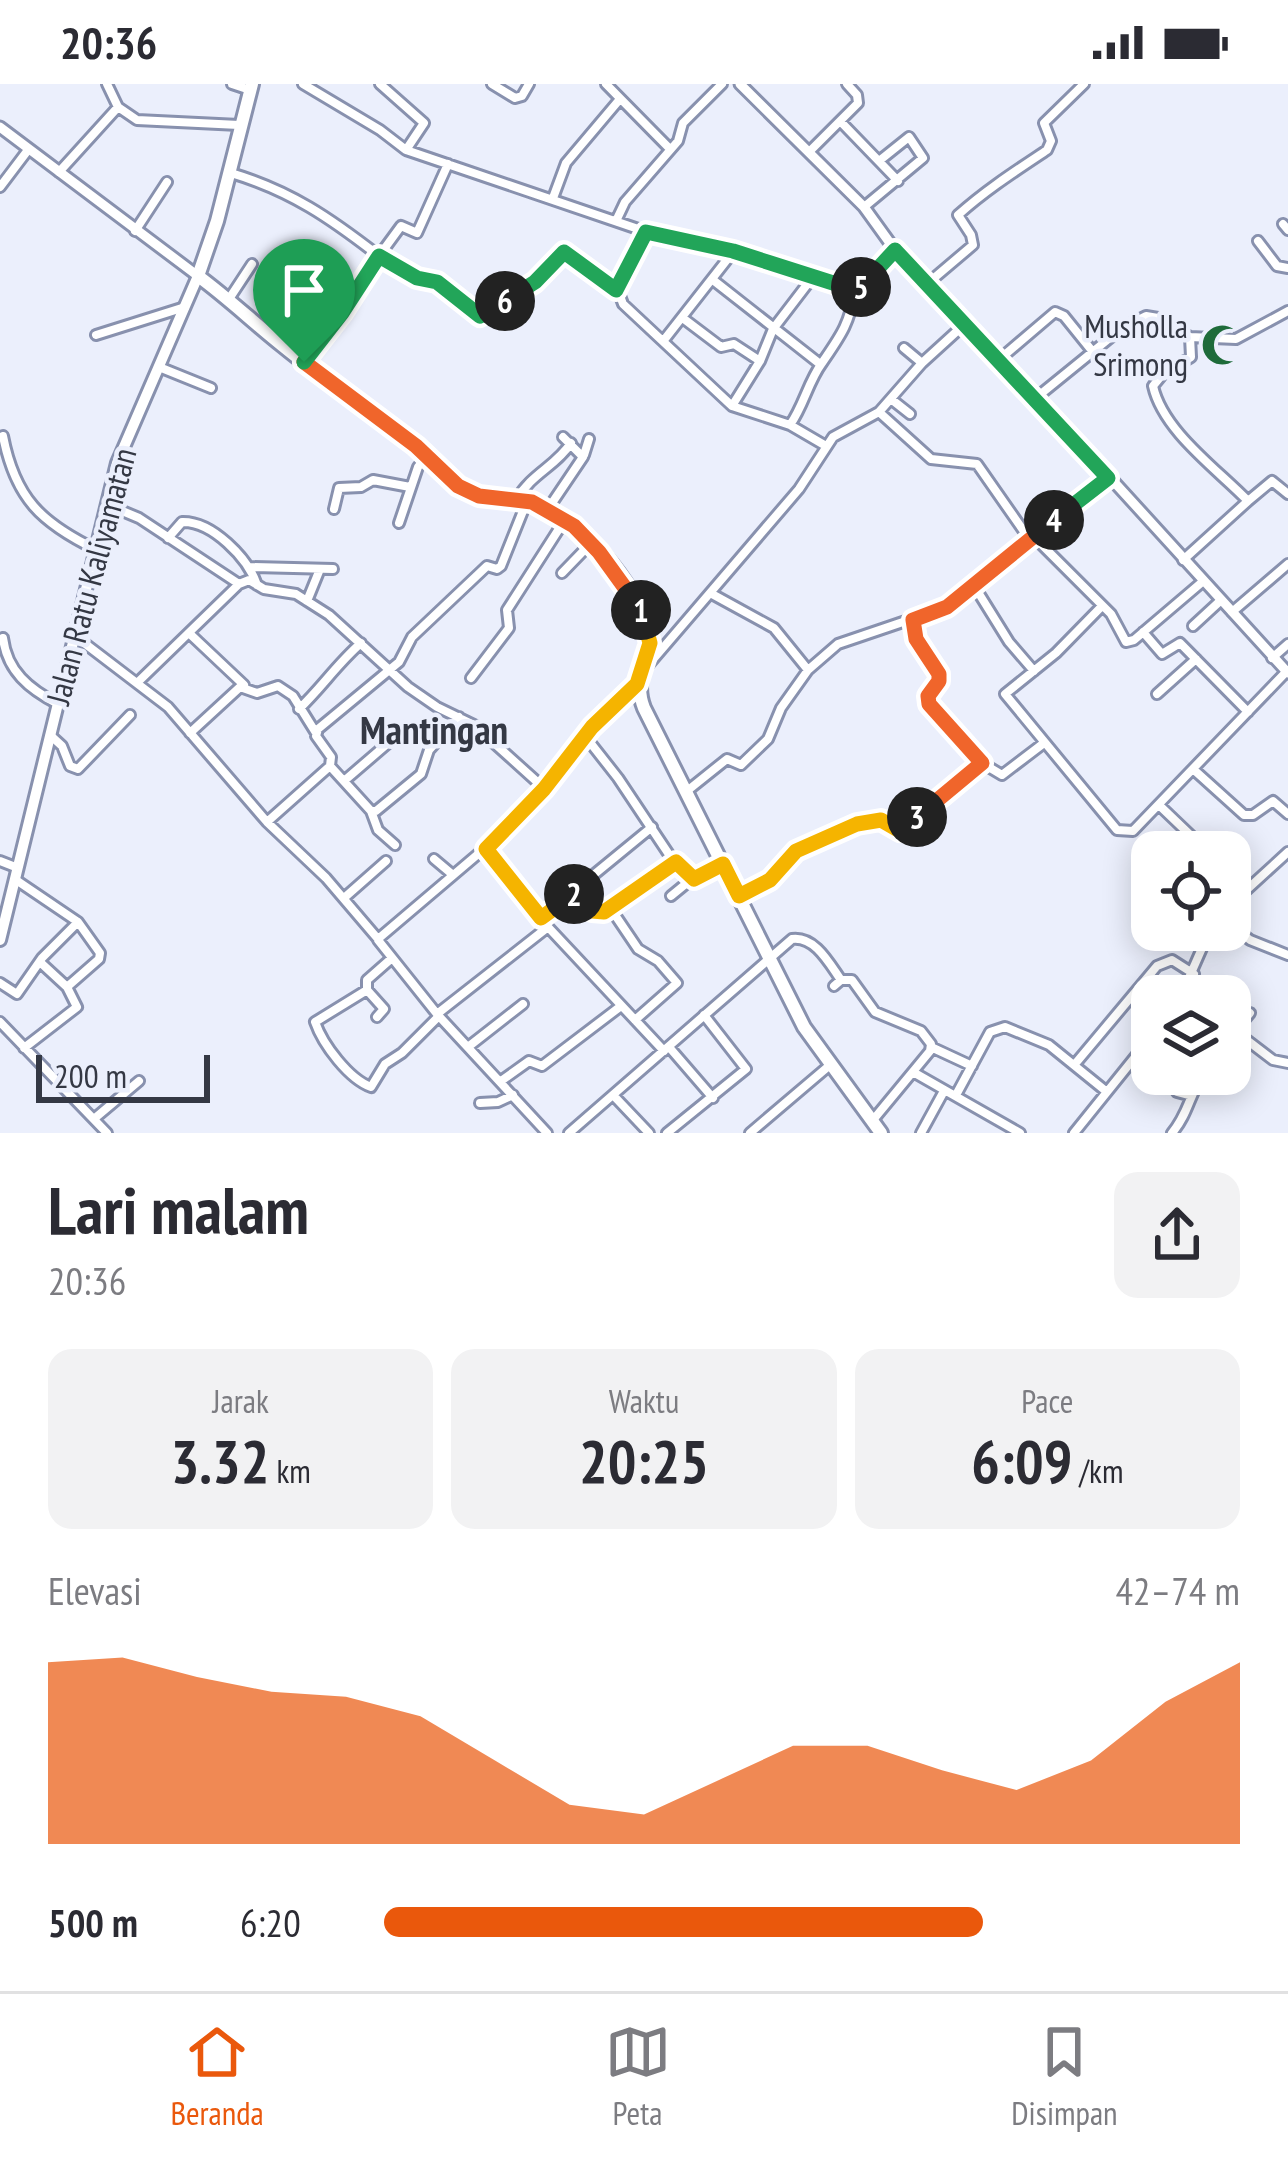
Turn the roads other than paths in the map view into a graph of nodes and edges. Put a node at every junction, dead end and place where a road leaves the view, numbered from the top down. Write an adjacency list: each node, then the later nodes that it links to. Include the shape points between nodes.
1 (107, 84): 14 (street)
2 (232, 84): 12 (street)
3 (302, 84): 20 (street)
4 (380, 84): 20 (street, via 424,123)
5 (493, 84): 6 (street, via 515,98)
6 (529, 84)
7 (606, 84): 13 (street)
8 (722, 84): 19 (street, via 682,124)
9 (740, 84): 21 (street)
10 (847, 84): 15 (street, via 859,99)
11 (1084, 84): 43 (street, via 1044,123 1047,151 958,215 973,244)
12 (251, 87): 16 (main road, Jalan Ratu Kaliyamatan)
13 (620, 99): 19 (street); 29 (street, via 566,163)
14 (118, 107): 16 (street, via 139,121); 25 (street)
15 (841, 122): 21 (street); 22 (street)
16 (239, 125): 24 (main road, Jalan Ratu Kaliyamatan)
17 (0, 127): 18 (street)
18 (28, 149): 25 (street); 28 (street)
19 (670, 149): 31 (street)
20 (406, 150): 23 (street)
21 (809, 152): 30 (street)
22 (879, 161): 26 (street); 26 (street, via 913,138 923,160)
23 (448, 164): 29 (street); 37 (street, via 417,233 400,227)
24 (229, 173): 37 (street, via 291,195); 40 (main road, Jalan Ratu Kaliyamatan)
25 (58, 174): 32 (street)
26 (898, 181): 30 (street)
27 (166, 182): 32 (street)
28 (0, 188)
29 (553, 198): 31 (street)
30 (864, 207): 35 (street)
31 (616, 220): 33 (street)
32 (135, 231): 40 (street)
33 (646, 232): 36 (street); 44 (street)
34 (1258, 241): 39 (street)
35 (895, 250): 43 (street); 45 (street)
36 (733, 251): 41 (street); 42 (street)
37 (379, 256): 44 (street, via 437,282 480,316 535,282 564,252); 59 (street)
38 (252, 264): 46 (street)
39 (1288, 268)
40 (198, 276): 46 (main road); 47 (main road, Jalan Ratu Kaliyamatan)
41 (812, 278): 45 (street); 51 (street)
42 (713, 280): 49 (street); 51 (street)
43 (927, 284): 50 (street)
44 (616, 290): 54 (street)
45 (855, 290): 61 (street, via 844,334)
46 (229, 298): 59 (main road)
47 (185, 307): 52 (street); 62 (main road, Jalan Ratu Kaliyamatan)
48 (1288, 311): 53 (street, via 1245,337)
49 (684, 319): 54 (street); 58 (street, via 721,347 734,344)
50 (967, 322): 57 (street); 60 (street)
51 (773, 329): 58 (street); 61 (street)
52 (96, 334)
53 (1190, 337): 56 (street, via 1146,316); 79 (street, via 1191,357 1153,389 1177,429)
54 (664, 340): 66 (street)
55 (904, 348): 60 (street)
56 (1093, 352): 57 (street, via 1055,312); 64 (street)
57 (1001, 358): 64 (street)
58 (760, 361): 66 (street)
59 (304, 362): 73 (main road)
60 (922, 363): 65 (street)
61 (820, 364): 69 (street)
62 (158, 367): 63 (street); 80 (main road, Jalan Ratu Kaliyamatan)
63 (211, 388)
64 (1037, 397): 75 (street)
65 (891, 399): 67 (street); 68 (street)
66 (732, 406): 69 (street)
67 (879, 412): 72 (street); 86 (street, via 931,459 976,464)
68 (910, 414)
69 (790, 425): 72 (street)
70 (3, 436): 88 (street, via 28,500 52,526)
71 (590, 439): 74 (street)
72 (826, 446): 99 (street)
73 (423, 452): 76 (street); 78 (main road, via 469,492)
74 (584, 455): 78 (street, via 567,440); 82 (street)
75 (1108, 478): 86 (street); 89 (street)
76 (410, 487): 81 (street, via 373,480 339,488); 84 (street)
77 (1288, 494): 79 (street, via 1272,482)
78 (522, 500): 82 (main road); 115 (street, via 501,566 487,566 446,604)
79 (1248, 501): 89 (street)
80 (108, 505): 85 (street); 88 (main road, Jalan Ratu Kaliyamatan)
81 (334, 509)
82 (548, 509): 83 (main road)
83 (565, 520): 87 (main road); 118 (street, via 507,610 509,628)
84 (399, 523)
85 (168, 538): 91 (street, via 191,521); 96 (street)
86 (1032, 538): 97 (street); 102 (street)
87 (591, 543): 94 (street); 119 (main road, via 644,616 650,643)
88 (98, 550): 108 (main road, Jalan Ratu Kaliyamatan)
89 (1182, 561): 95 (street)
90 (1288, 564): 103 (street)
91 (250, 567): 92 (street); 98 (street)
92 (320, 568): 93 (street); 100 (street)
93 (333, 569)
94 (562, 573)
95 (1201, 583): 101 (street); 106 (street)
96 (239, 584): 98 (street); 107 (street)
97 (973, 584): 104 (street, via 938,613); 116 (street)
98 (257, 585): 100 (street)
99 (712, 594): 114 (street, via 770,626); 119 (street)
100 (307, 601): 110 (street)
101 (1219, 602): 103 (street); 105 (street)
102 (1102, 606): 106 (street, via 1126,642); 116 (street)
103 (1231, 613): 112 (street)
104 (913, 620): 114 (street, via 838,644); 136 (street, via 939,674 929,704)
105 (1193, 626)
106 (1143, 632): 113 (street, via 1162,654 1179,643)
107 (190, 634): 120 (street); 121 (street)
108 (75, 636): 120 (street); 123 (main road, Jalan Ratu Kaliyamatan)
109 (3, 638): 123 (street, via 16,672)
110 (361, 644): 115 (street); 124 (street)
111 (1288, 644): 112 (street)
112 (1272, 658): 117 (street)
113 (1196, 659): 122 (street); 125 (street)
114 (808, 670): 141 (street, via 756,752 741,765 728,759)
115 (390, 671): 127 (street); 133 (street)
116 (1034, 671): 135 (street, via 1006,696)
117 (1287, 673): 125 (street)
118 (471, 678)
119 (638, 680): 129 (street); 141 (main road)
120 (139, 682): 131 (street)
121 (245, 686): 124 (street, via 257,693 285,688); 131 (street)
122 (1157, 694)
123 (58, 704): 132 (main road, Jalan Ratu Kaliyamatan)
124 (299, 709): 133 (street)
125 (1248, 712): 138 (street)
126 (130, 715): 132 (street, via 77,770)
127 (459, 717): 140 (street); 143 (street, via 429,750 421,774)
128 (579, 717): 129 (street)
129 (592, 727): 134 (street)
130 (401, 732): 139 (street)
131 (190, 733): 145 (street)
132 (49, 734): 156 (main road, Jalan Ratu Kaliyamatan)
133 (316, 734): 137 (street)
134 (584, 736): 140 (street); 146 (street)
135 (1044, 742): 136 (street, via 1002,775); 142 (street, via 1117,830 1132,830)
136 (982, 763): 162 (street, via 900,831 881,820 857,824 796,851 770,880)
137 (330, 766): 139 (street); 145 (street)
138 (1193, 769): 142 (street); 144 (street, via 1244,815 1273,801)
139 (344, 781): 143 (street)
140 (544, 789): 149 (street)
141 (686, 791): 155 (main road)
142 (1160, 806): 147 (street)
143 (371, 811): 148 (street)
144 (1288, 814)
145 (267, 822): 163 (street)
146 (652, 827): 154 (street); 160 (street)
147 (1186, 831)
148 (395, 845)
149 (486, 849): 157 (street); 166 (street)
150 (1288, 852): 159 (street)
151 (434, 859): 157 (street)
152 (0, 861): 156 (street)
153 (386, 861): 163 (street)
154 (674, 862): 158 (street); 164 (street)
155 (723, 864): 158 (street); 162 (main road)
156 (18, 874): 165 (street); 168 (main road, Jalan Ratu Kaliyamatan)
157 (453, 875): 167 (street)
158 (694, 878): 161 (street)
159 (1251, 885)
160 (572, 894): 164 (street, via 595,913); 166 (street)
161 (671, 896)
162 (739, 896): 173 (main road)
163 (344, 898): 167 (street)
164 (611, 909): 184 (street, via 638,949 677,983)
165 (78, 922): 174 (street); 177 (street, via 100,957)
166 (545, 923): 180 (street); 181 (street)
167 (378, 939): 172 (street)
168 (0, 940)
169 (1251, 940): 171 (street)
170 (1202, 951): 175 (street)
171 (1288, 956)
172 (392, 958): 178 (street, via 367,980); 181 (street)
173 (771, 959): 182 (street); 189 (street, via 792,939 812,944 837,983 854,982 869,1007 921,1031); 194 (main road)
174 (41, 963): 176 (street, via 17,994); 177 (street)
175 (1194, 974): 193 (street, via 1172,961 1157,966)
176 (0, 983)
177 (67, 987): 188 (street, via 75,1010)
178 (367, 990): 181 (street, via 315,1024 367,1088); 183 (street, via 384,1009)
179 (523, 1004): 186 (street)
180 (621, 1006): 184 (street); 198 (street, via 542,1066 529,1061)
181 (438, 1015): 186 (street)
182 (704, 1015): 190 (street); 206 (street, via 746,1070)
183 (377, 1017)
184 (634, 1020): 190 (street)
185 (0, 1022): 188 (street)
186 (468, 1046): 198 (street)
187 (1251, 1046): 192 (street)
188 (24, 1048): 208 (street)
189 (931, 1048): 195 (street); 196 (street)
190 (666, 1049): 202 (street); 206 (street)
191 (1131, 1062): 200 (street)
192 (1288, 1063)
193 (1075, 1064): 195 (street, via 1004,1027 990,1032); 200 (street)
194 (830, 1065): 209 (main road); 216 (street)
195 (972, 1066): 203 (street)
196 (914, 1072): 199 (street); 209 (street)
197 (140, 1081): 208 (street)
198 (501, 1081): 201 (street)
199 (944, 1090): 203 (street); 217 (street)
200 (1107, 1092): 219 (street)
201 (513, 1095): 207 (street); 210 (street)
202 (613, 1095): 213 (street); 214 (street)
203 (956, 1095): 218 (street)
204 (1188, 1095): 205 (street)
205 (1192, 1096): 220 (street)
206 (713, 1098): 215 (street)
207 (480, 1103)
208 (94, 1118): 211 (street)
209 (877, 1127)
210 (543, 1129): 212 (street)
211 (107, 1133)
212 (531, 1133)
213 (569, 1133)
214 (649, 1133)
215 (667, 1133)
216 (749, 1133)
217 (921, 1133)
218 (1020, 1133)
219 (1074, 1133)
220 (1172, 1133)

